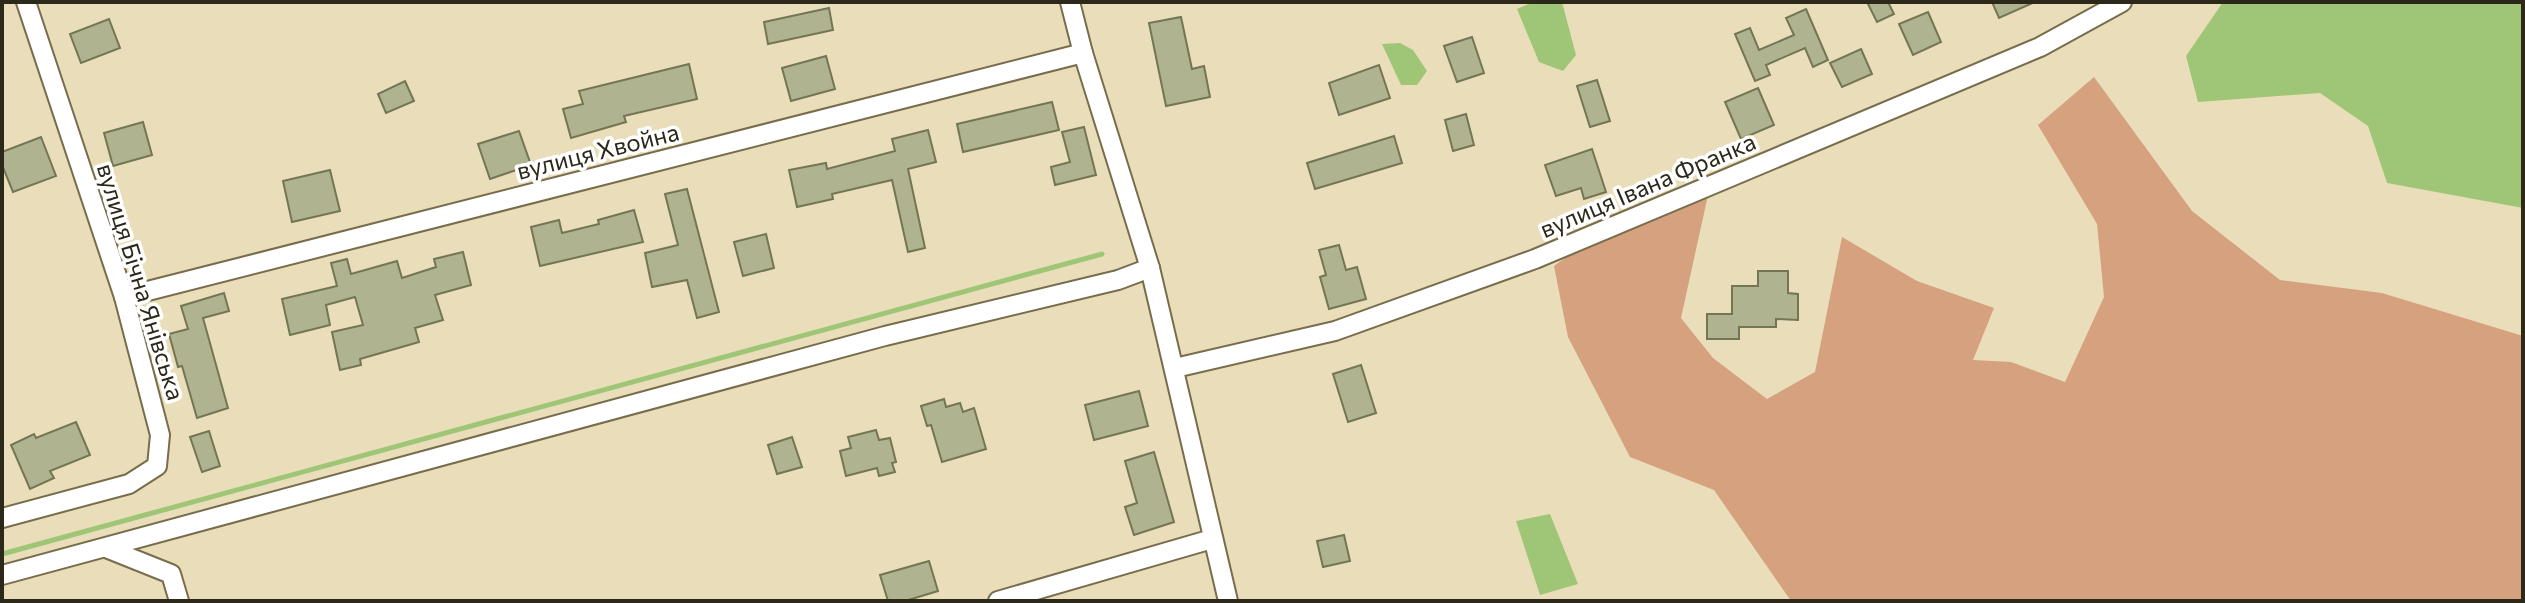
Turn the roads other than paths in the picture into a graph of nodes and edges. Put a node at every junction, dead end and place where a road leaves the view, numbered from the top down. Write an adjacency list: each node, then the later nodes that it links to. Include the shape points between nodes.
1 (26, 2): 6 (street, вулиця Бічна Янівська)
2 (1070, 2): 4 (street)
3 (2122, 2): 7 (street, вулиця Івана Франка, via 2040,47 1535,259 1335,331)
4 (1083, 53): 5 (street); 6 (street, вулиця Хвойна)
5 (1150, 268): 7 (street); 10 (street)
6 (124, 297): 8 (street, вулиця Бічна Янівська, via 160,435 157,466 129,484)
7 (1175, 368): 9 (street)
8 (2, 518)
9 (1212, 539): 13 (street); 14 (street)
10 (106, 548): 11 (street); 12 (street, via 171,574)
11 (2, 575)
12 (179, 601)
13 (998, 601)
14 (1228, 601)

